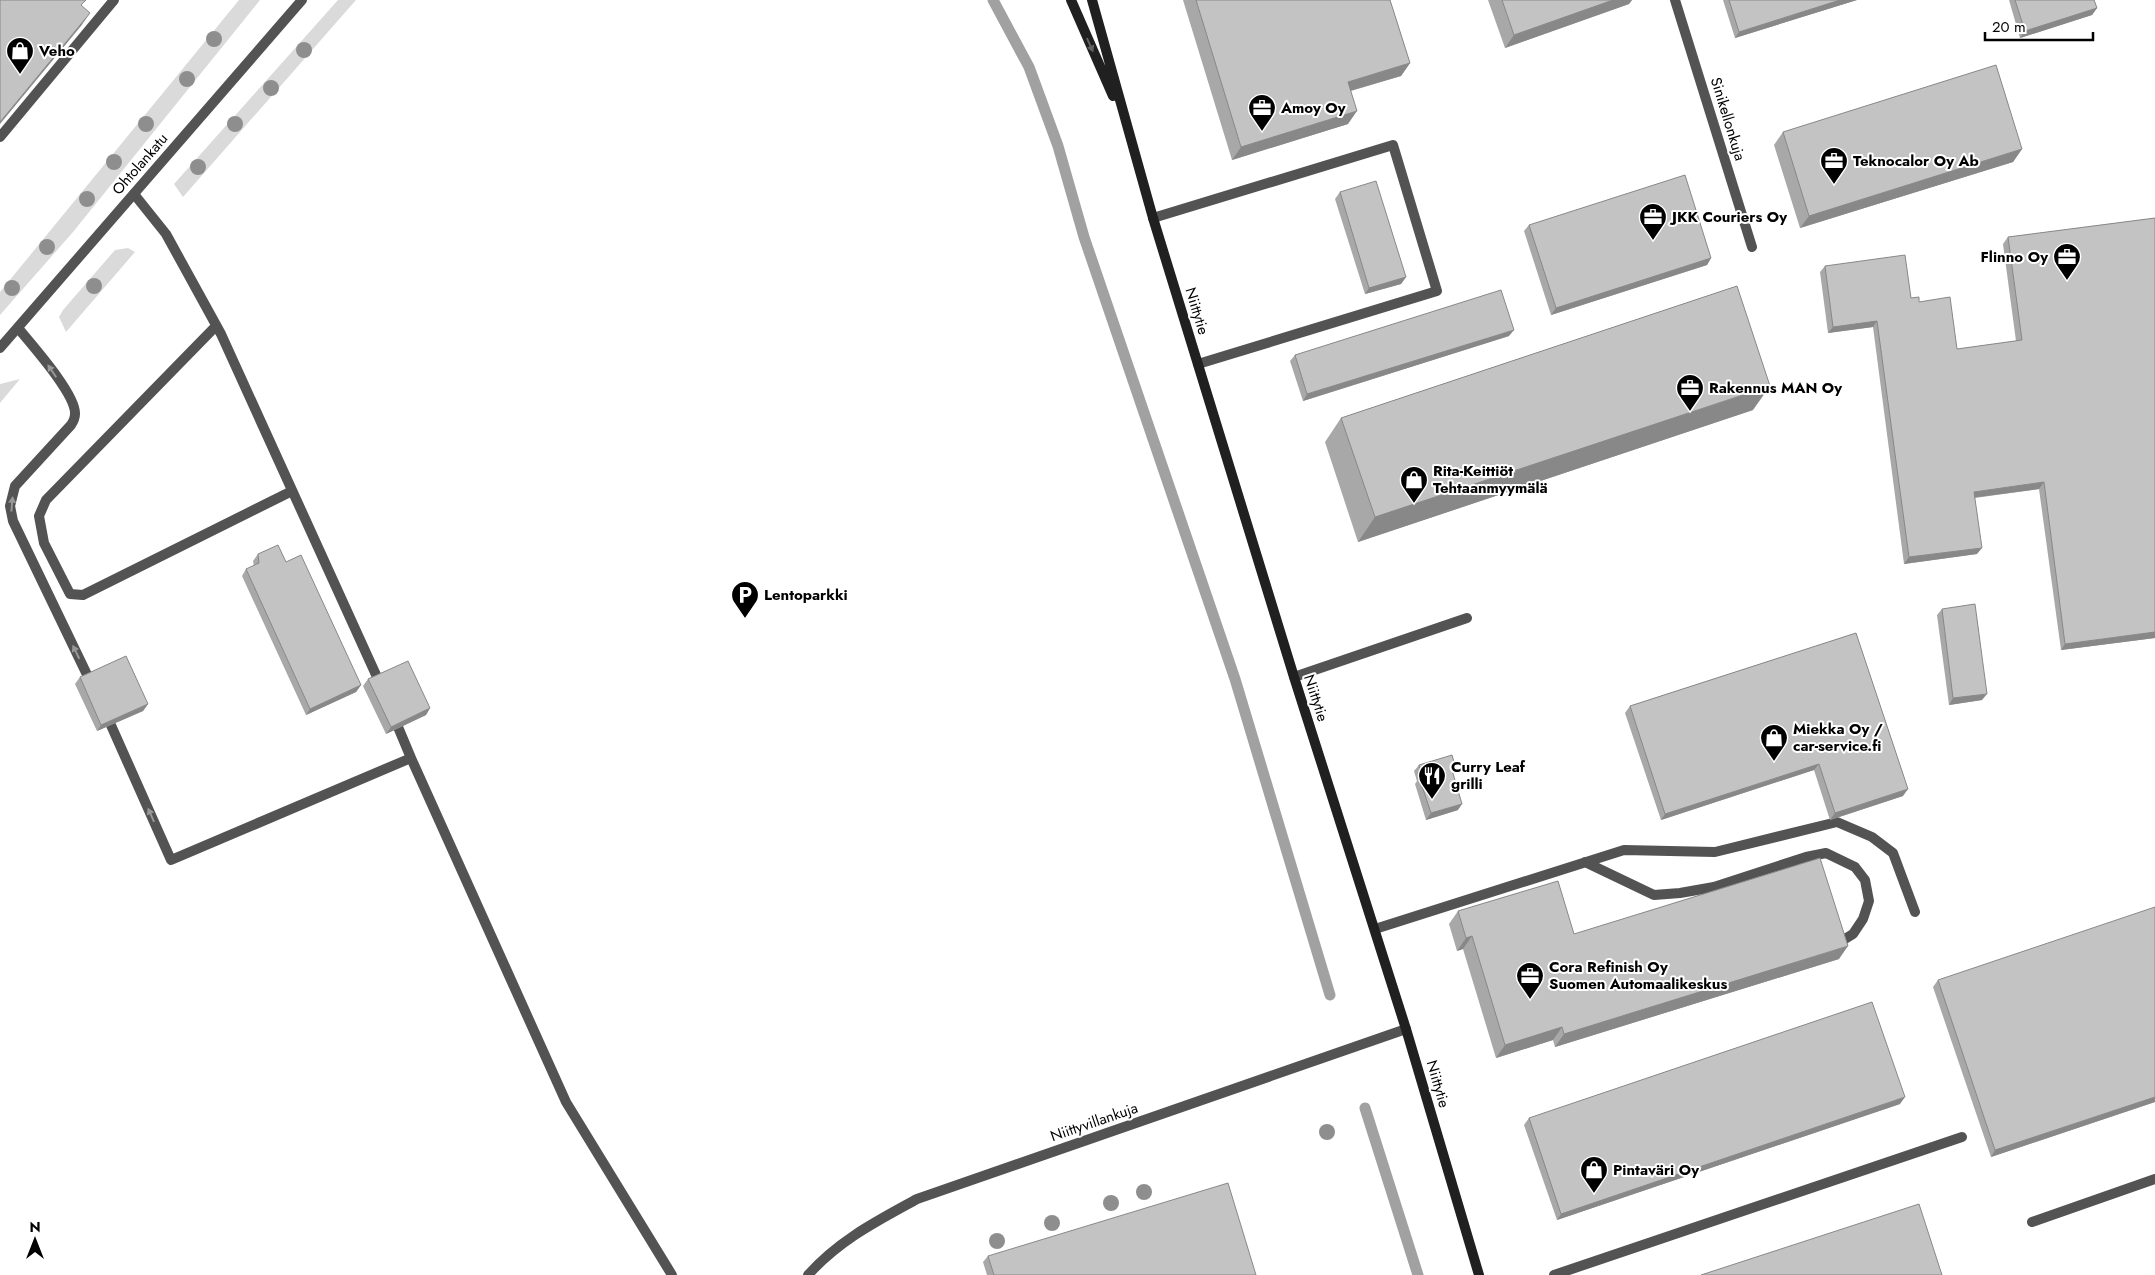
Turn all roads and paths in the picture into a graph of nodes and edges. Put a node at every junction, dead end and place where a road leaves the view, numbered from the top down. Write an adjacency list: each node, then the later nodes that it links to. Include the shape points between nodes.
1 (114, 0): 7 (street)
2 (302, 0): 8 (street, Ohtolankatu)
3 (1071, 0): 6 (main road, Niittytie, one-way to 6)
4 (1092, 0): 6 (main road, Niittytie)
5 (1675, 0): 10 (street, Sinikellonkuja)
6 (1128, 129): 9 (main road, Niittytie)
7 (0, 137)
8 (134, 194): 11 (street, via 166,234); 12 (street, Ohtolankatu)
9 (1153, 218): 14 (main road, Niittytie); 14 (street, via 1393,145 1437,291)
10 (1752, 247)
11 (216, 326): 15 (street); 15 (street, via 46,500 39,516 44,543 70,594 83,595)
12 (18, 328): 13 (street, Ohtolankatu); 18 (street, one-way to 12, via 171,860 13,521 10,506 15,486 71,425 76,415 72,402 50,367)
13 (0, 348)
14 (1198, 364): 17 (main road, Niittytie)
15 (292, 491): 18 (street)
16 (1467, 618): 17 (street)
17 (1294, 677): 21 (main road, Niittytie)
18 (411, 758): 27 (street, via 566,1102)
19 (1585, 862): 20 (street, via 1624,850 1715,852 1837,822 1872,837 1893,853); 21 (street); 22 (street, via 1654,895 1714,887 1826,853 1854,866 1865,880 1869,901 1853,934)
20 (1915, 912)
21 (1375, 929): 23 (main road, Niittytie)
22 (1835, 946)
23 (1406, 1029): 28 (street, Niittyvillankuja, via 917,1199 861,1229 821,1260); 29 (main road, Niittytie)
24 (1962, 1137): 30 (street)
25 (2155, 1179): 26 (street)
26 (2032, 1222)
27 (672, 1275)
28 (808, 1275)
29 (1479, 1275)
30 (1554, 1275)

